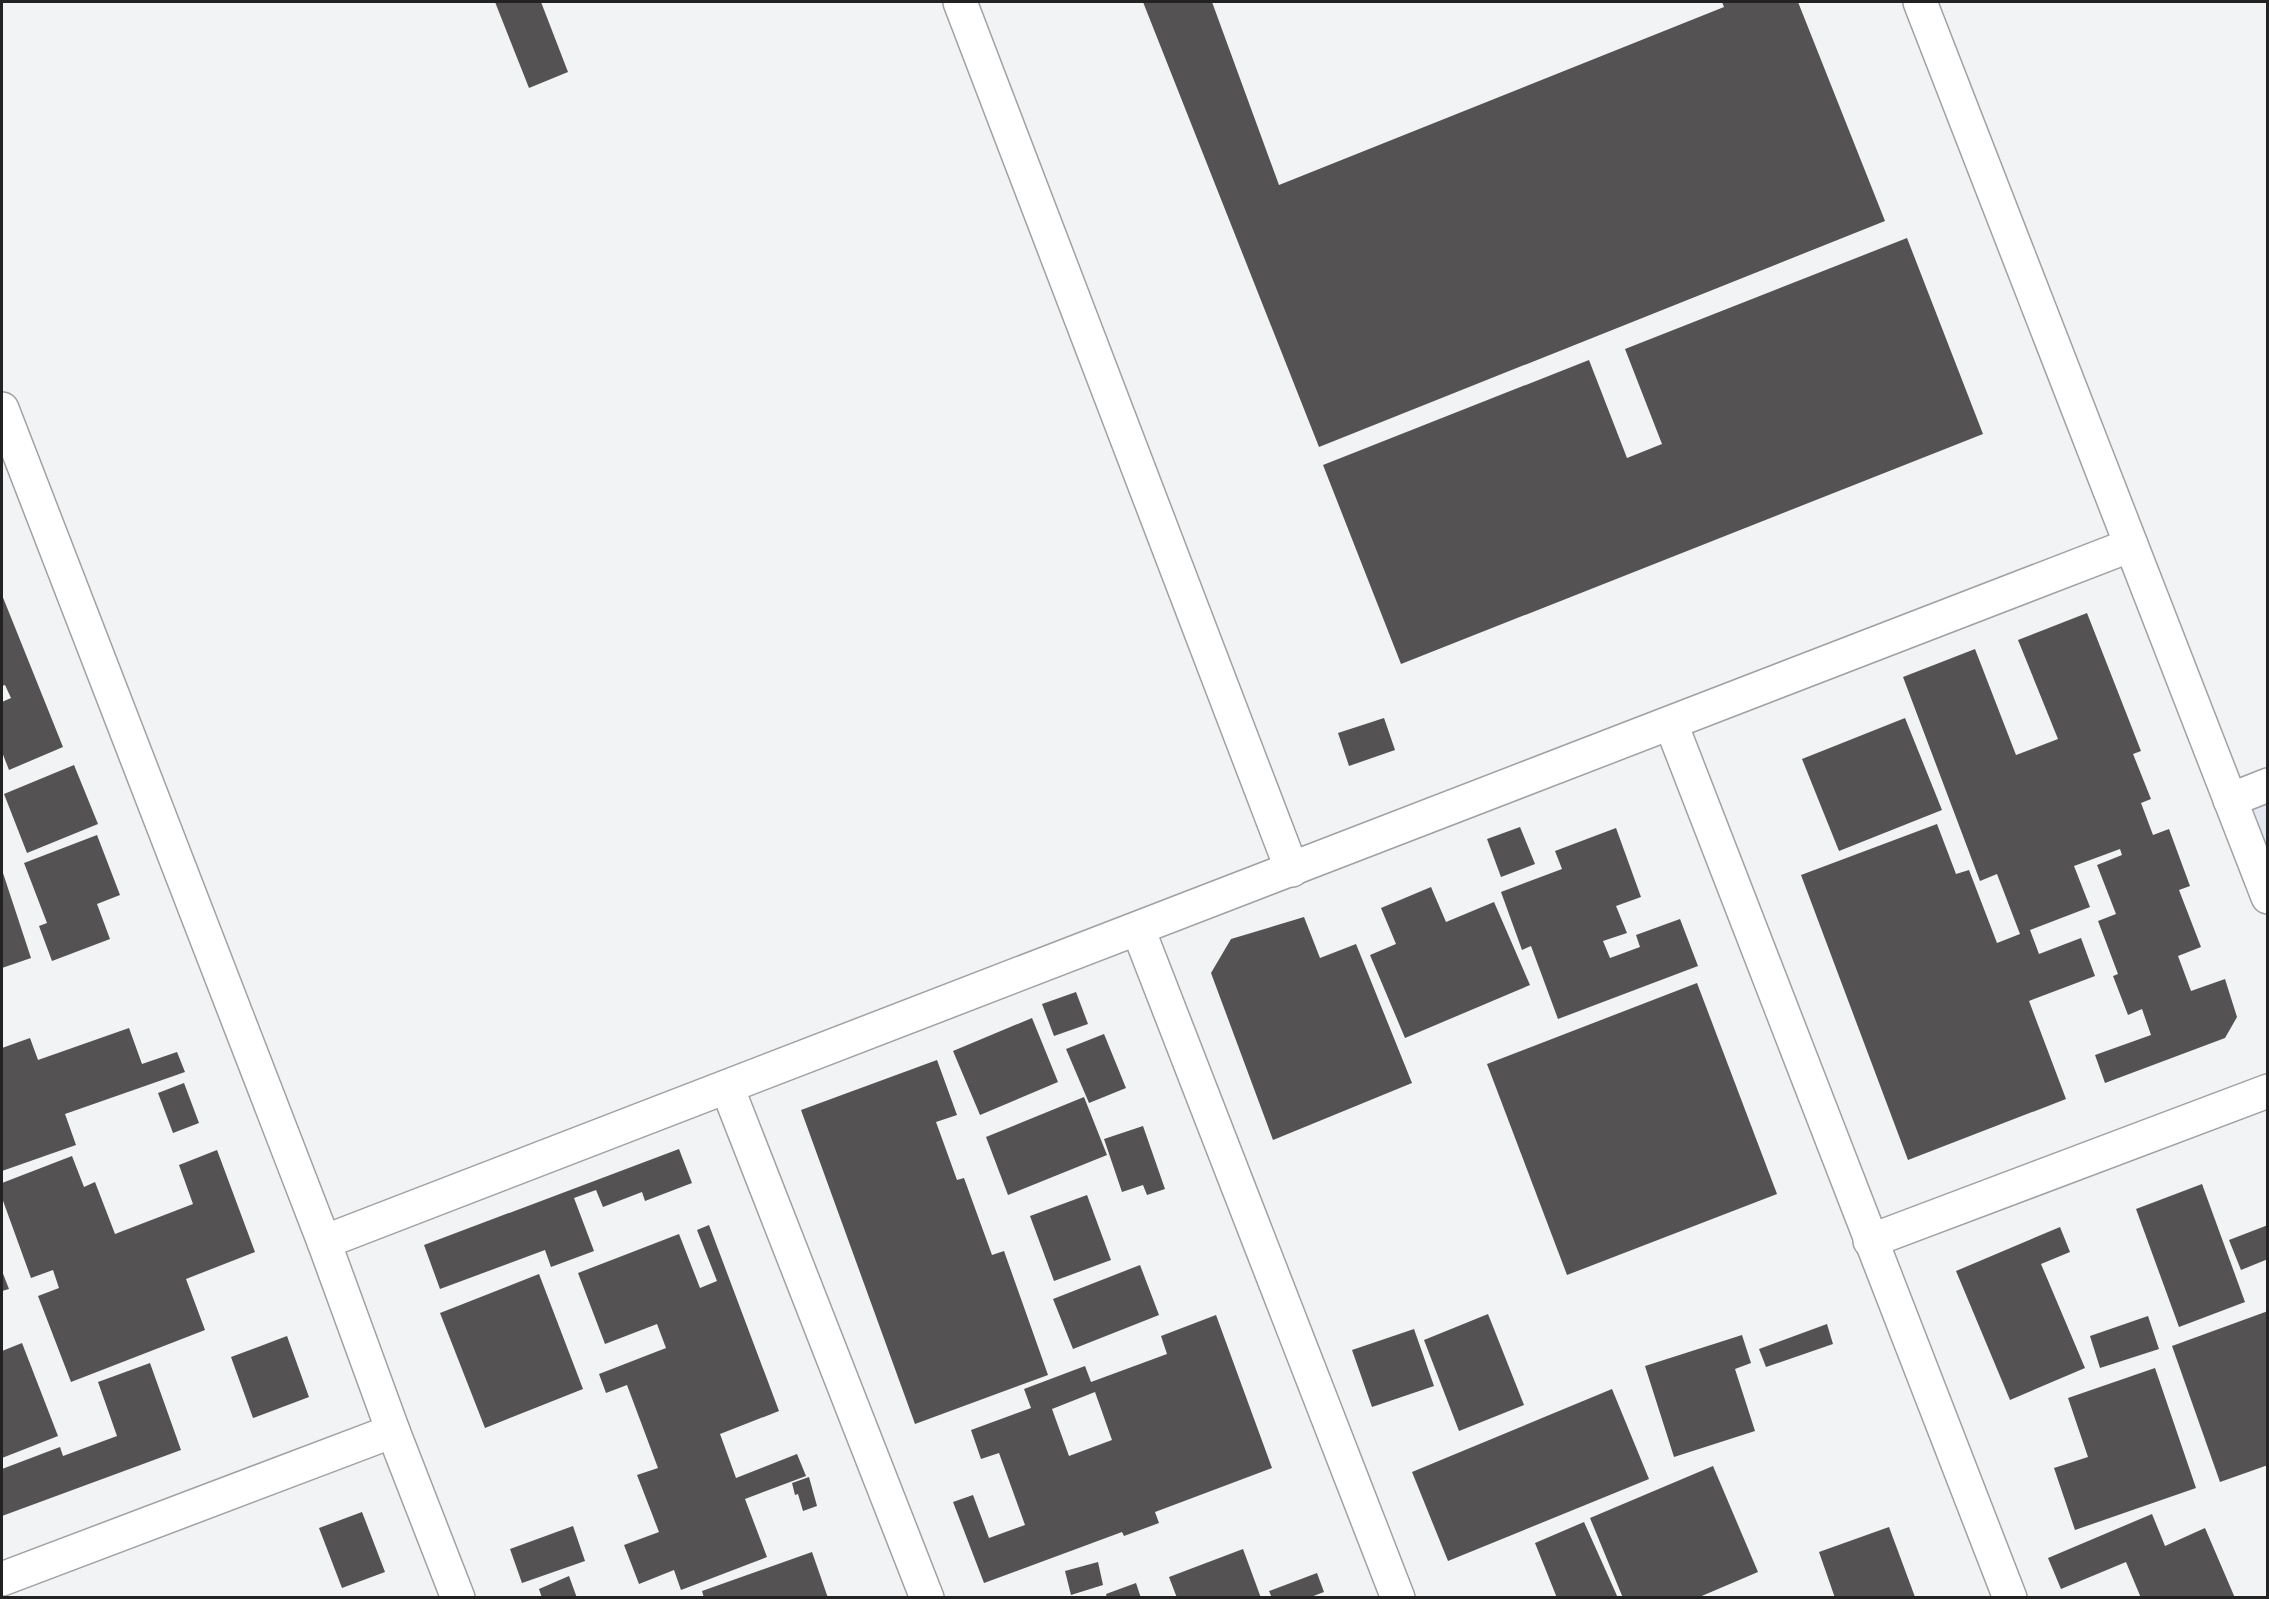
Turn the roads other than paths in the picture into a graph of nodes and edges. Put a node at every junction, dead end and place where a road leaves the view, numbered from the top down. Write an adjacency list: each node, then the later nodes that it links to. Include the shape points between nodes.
1 (960, 2): 8 (street)
2 (1920, 2): 4 (street)
3 (2, 409): 14 (street)
4 (2131, 545): 5 (street); 7 (street)
5 (1671, 724): 8 (street); 13 (street)
6 (2268, 785): 7 (street)
7 (2230, 800): 9 (street)
8 (1292, 870): 10 (street)
9 (2268, 897)
10 (1138, 929): 11 (street); 19 (street)
11 (727, 1088): 14 (street); 18 (street)
12 (2268, 1091): 13 (street)
13 (1870, 1241): 20 (street)
14 (324, 1242): 15 (street)
15 (393, 1431): 16 (street); 17 (street)
16 (2, 1579)
17 (458, 1598)
18 (927, 1598)
19 (1398, 1598)
20 (2010, 1598)

